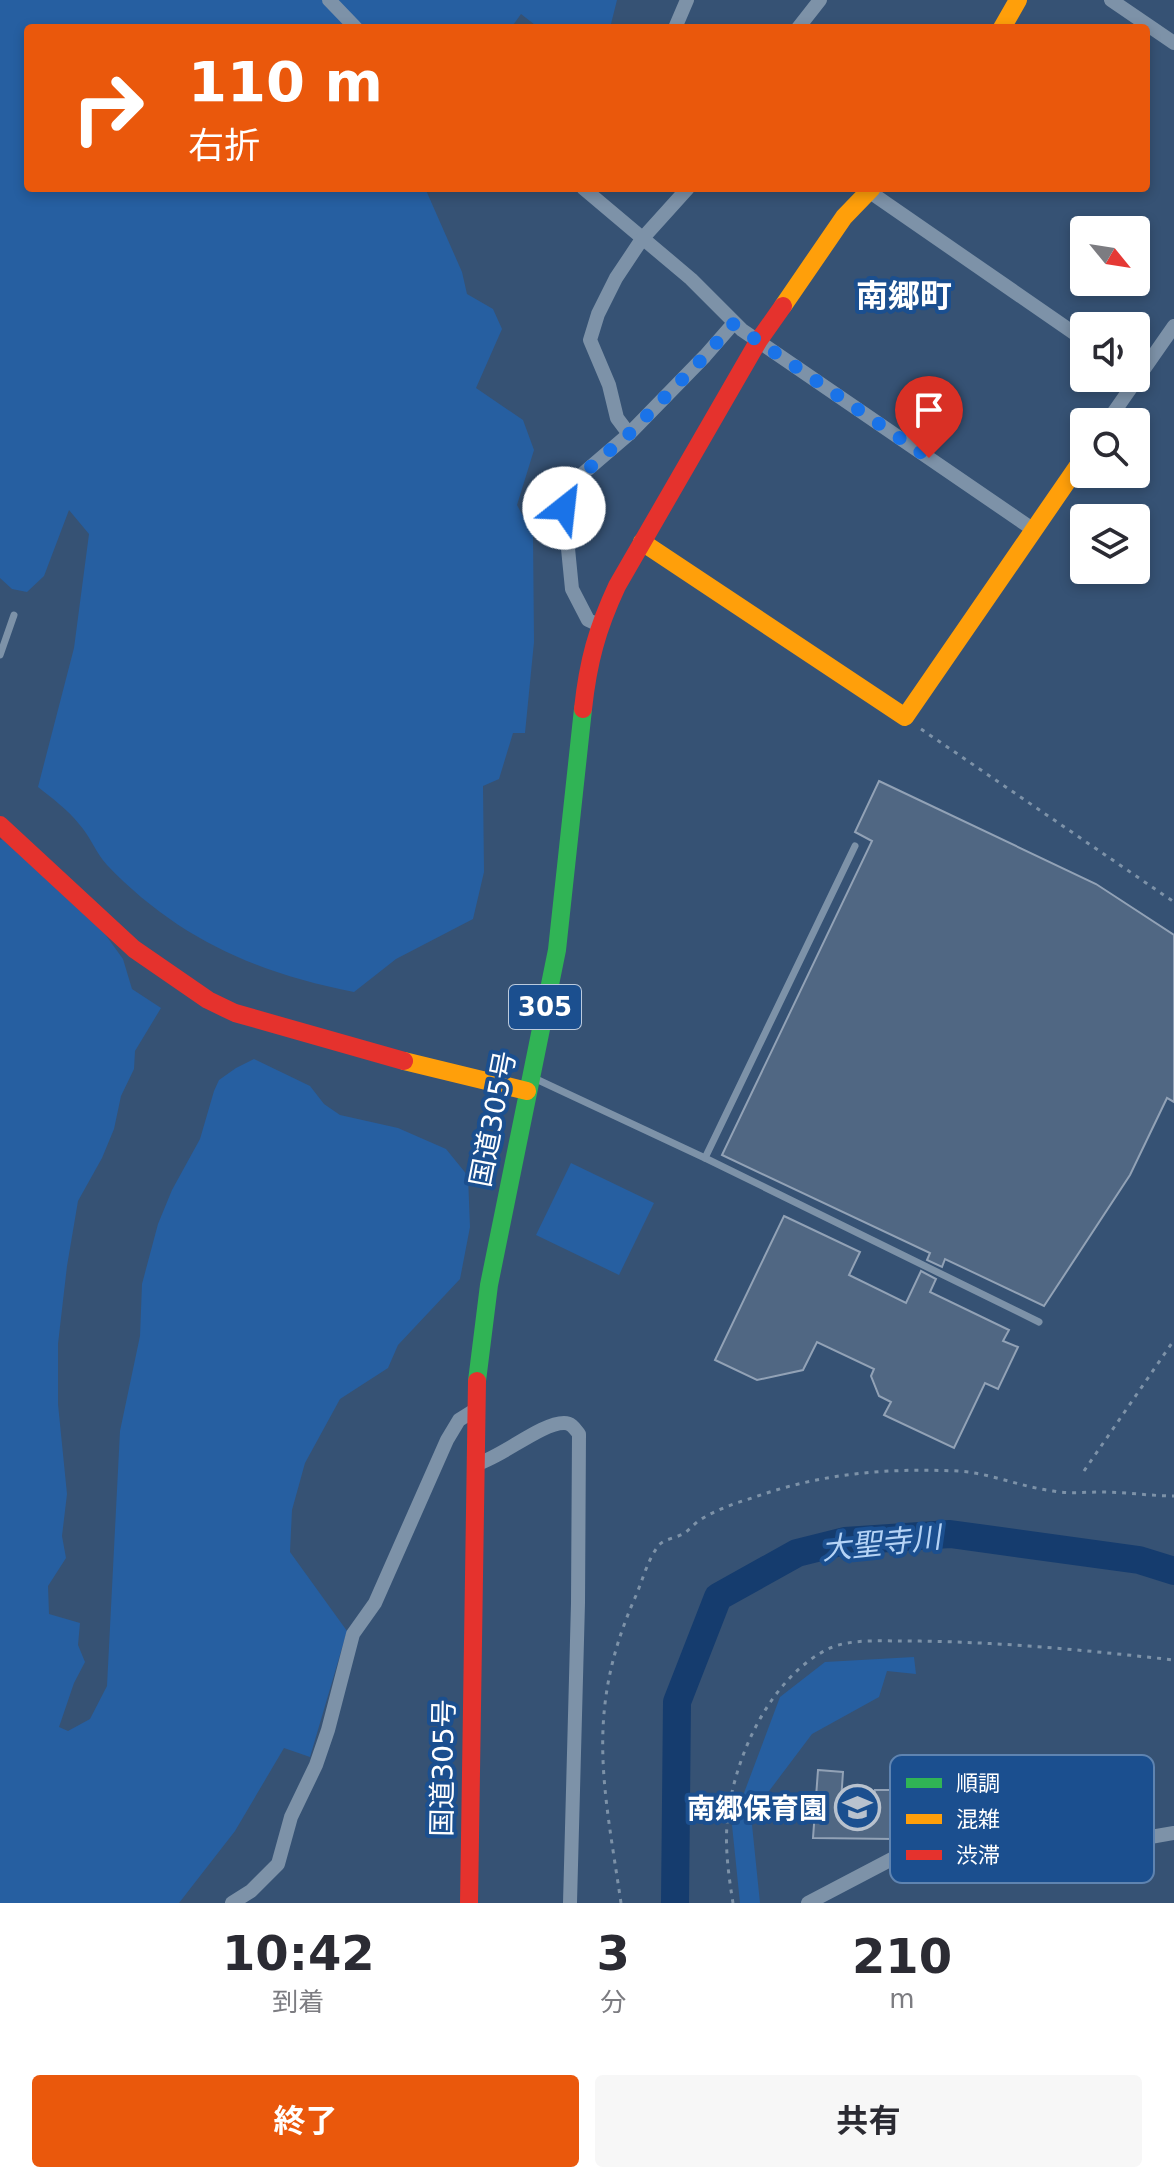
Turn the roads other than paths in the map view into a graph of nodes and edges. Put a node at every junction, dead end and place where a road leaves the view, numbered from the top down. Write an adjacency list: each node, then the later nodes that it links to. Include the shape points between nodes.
1 (329, 0): 6 (street)
2 (687, 0): 7 (street)
3 (820, 0): 8 (street)
4 (1018, 0): 9 (main road)
5 (1111, 0): 10 (street)
6 (352, 24)
7 (677, 24)
8 (801, 24)
9 (1004, 24)
10 (1146, 24)
11 (1150, 27): 12 (street)
12 (1174, 43)
13 (588, 192): 17 (street)
14 (684, 192): 17 (street)
15 (865, 192): 21 (main road, 国道305号 / 305)
16 (872, 192): 20 (street)
17 (642, 239): 18 (street, via 691,279); 23 (street, via 616,278 590,340 617,418)
18 (733, 324): 21 (street); 23 (street)
19 (1174, 326): 22 (street)
20 (1070, 330)
21 (759, 340): 25 (street); 26 (main road, 国道305号 / 305)
22 (1150, 359)
23 (629, 434): 28 (street, via 580,476 564,508 572,589 588,620)
24 (1070, 477): 25 (main road)
25 (1034, 530): 26 (main road, via 905,717)
26 (642, 542): 28 (main road, 国道305号 / 305)
27 (14, 615): 29 (lane)
28 (599, 625): 32 (main road, 国道305号 / 305, via 582,711 557,950)
29 (0, 655)
30 (2, 831): 32 (main road, via 134,949 235,1013 369,1052)
31 (855, 846): 33 (lane)
32 (528, 1084): 33 (lane); 35 (main road, 国道305号 / 305, via 489,1285)
33 (705, 1158): 34 (lane)
34 (1039, 1322)
35 (475, 1410): 36 (main road, 国道305号 / 305); 40 (street, via 459,1420 447,1440 375,1603 353,1634 324,1742 291,1817 278,1864)
36 (474, 1465): 41 (main road, 国道305号 / 305); 42 (street, via 556,1425 574,1426 579,1434)
37 (1174, 1833): 38 (street)
38 (1154, 1836)
39 (890, 1860): 43 (street)
40 (232, 1903)
41 (469, 1903)
42 (570, 1903)
43 (808, 1903)

